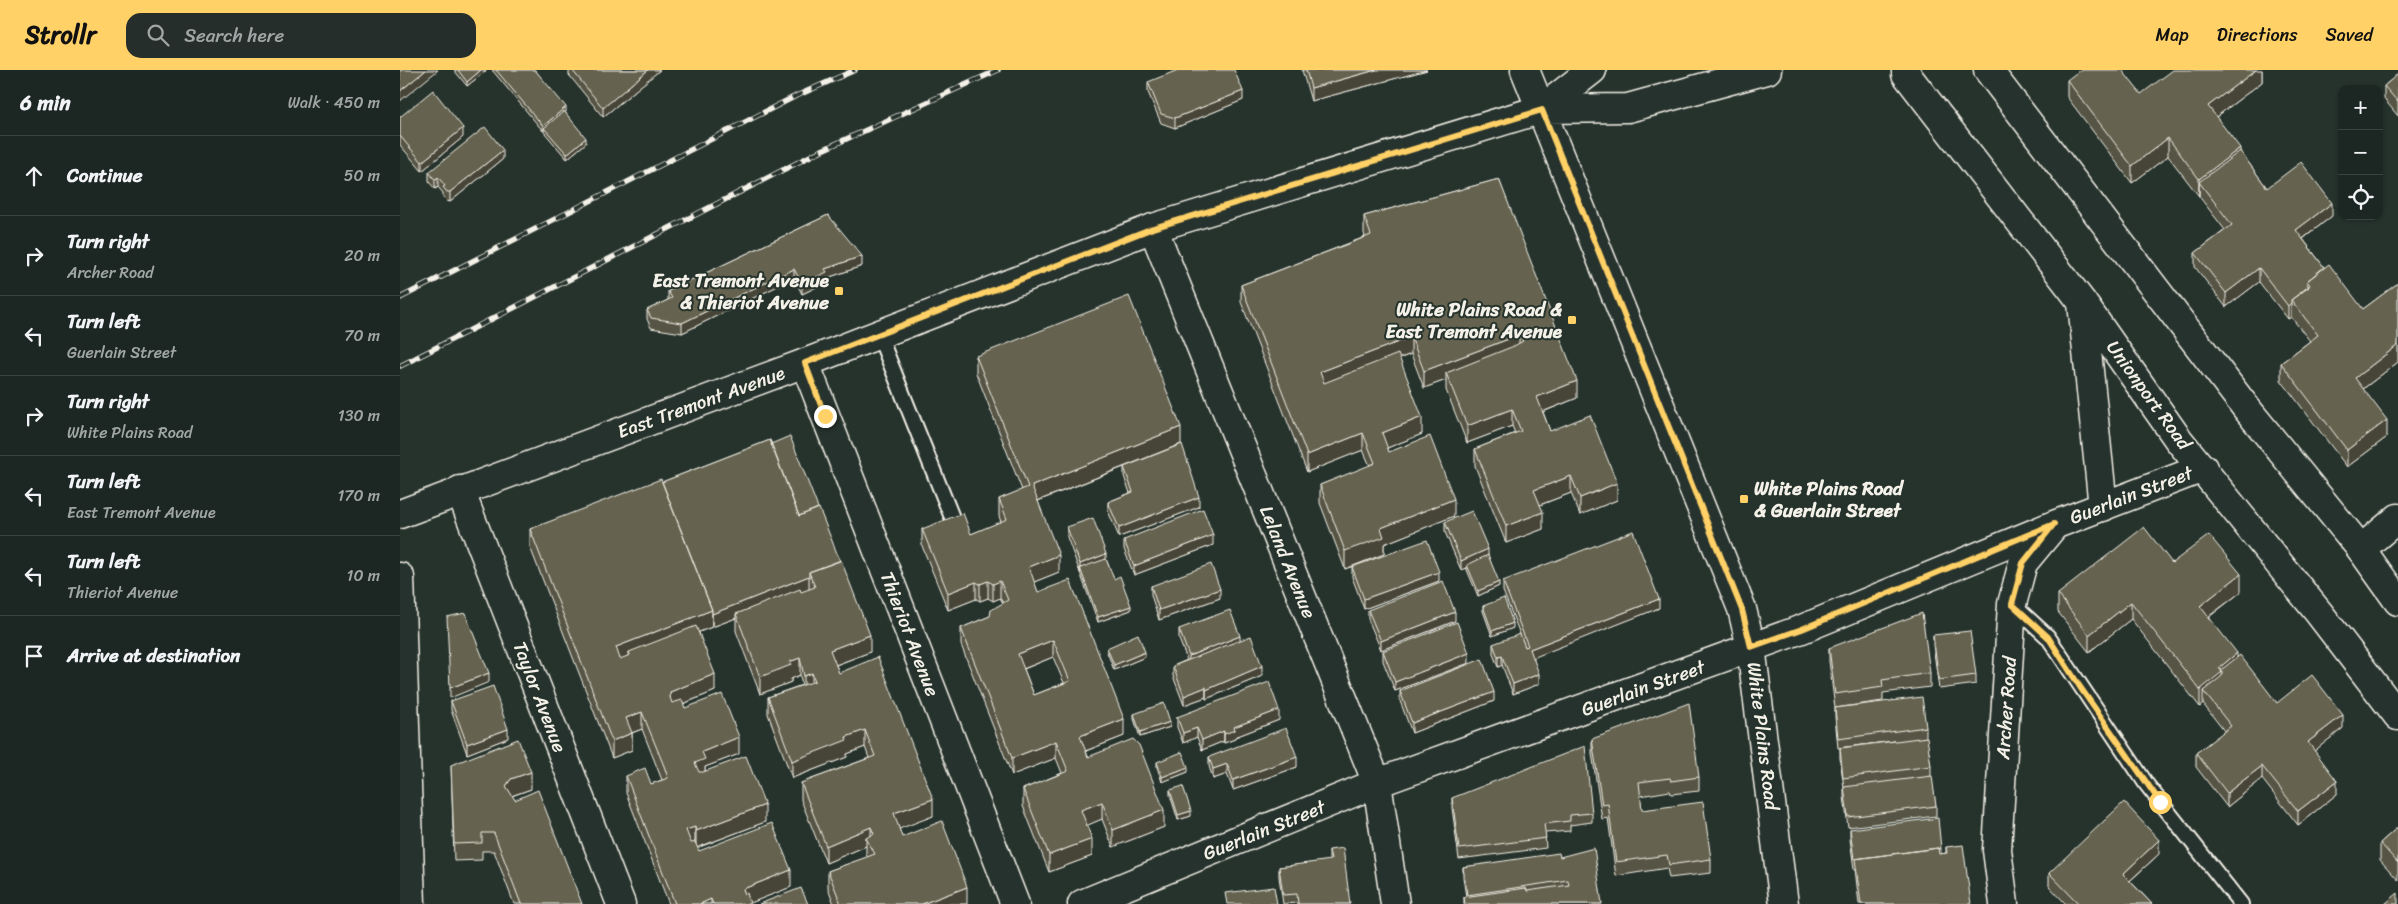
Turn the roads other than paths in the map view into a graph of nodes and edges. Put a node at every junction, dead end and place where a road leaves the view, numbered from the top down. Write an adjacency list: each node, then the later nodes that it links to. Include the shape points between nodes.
1 (1525, 70): 6 (street, White Plains Road)
2 (1592, 70): 6 (street, East Tremont Avenue)
3 (1767, 70): 6 (street, East Tremont Avenue, via 1628,108)
4 (1906, 70): 8 (street, Unionport Road)
5 (1988, 70): 18 (street, via 2268,436)
6 (1542, 110): 7 (street, East Tremont Avenue); 22 (street, White Plains Road, via 1742,610)
7 (1153, 228): 9 (street, East Tremont Avenue); 24 (street, Leland Avenue)
8 (2082, 302): 11 (street, Unionport Road, via 2178,438); 13 (street)
9 (879, 335): 10 (street, East Tremont Avenue); 15 (lane)
10 (805, 363): 12 (street, East Tremont Avenue); 27 (street, Thieriot Avenue)
11 (2203, 468): 13 (street, Guerlain Street); 23 (street, Unionport Road)
12 (460, 490): 14 (street, East Tremont Avenue); 26 (street, Taylor Avenue)
13 (2104, 507): 17 (street, Guerlain Street)
14 (400, 514)
15 (951, 515)
16 (2398, 518): 18 (street)
17 (2054, 524): 21 (street, Archer Road, via 2023,563); 22 (street, Guerlain Street)
18 (2361, 549): 20 (street)
19 (400, 576): 25 (street)
20 (2398, 601)
21 (2012, 604): 31 (street, Archer Road, via 1997,850); 32 (lane, via 2048,637 2147,785)
22 (1751, 647): 24 (street, Guerlain Street); 30 (street, White Plains Road)
23 (2398, 716)
24 (1377, 784): 28 (street, Guerlain Street); 29 (street, Leland Avenue)
25 (410, 904)
26 (621, 904)
27 (1014, 904)
28 (1082, 904)
29 (1395, 904)
30 (1784, 904)
31 (2004, 904)
32 (2241, 904)

